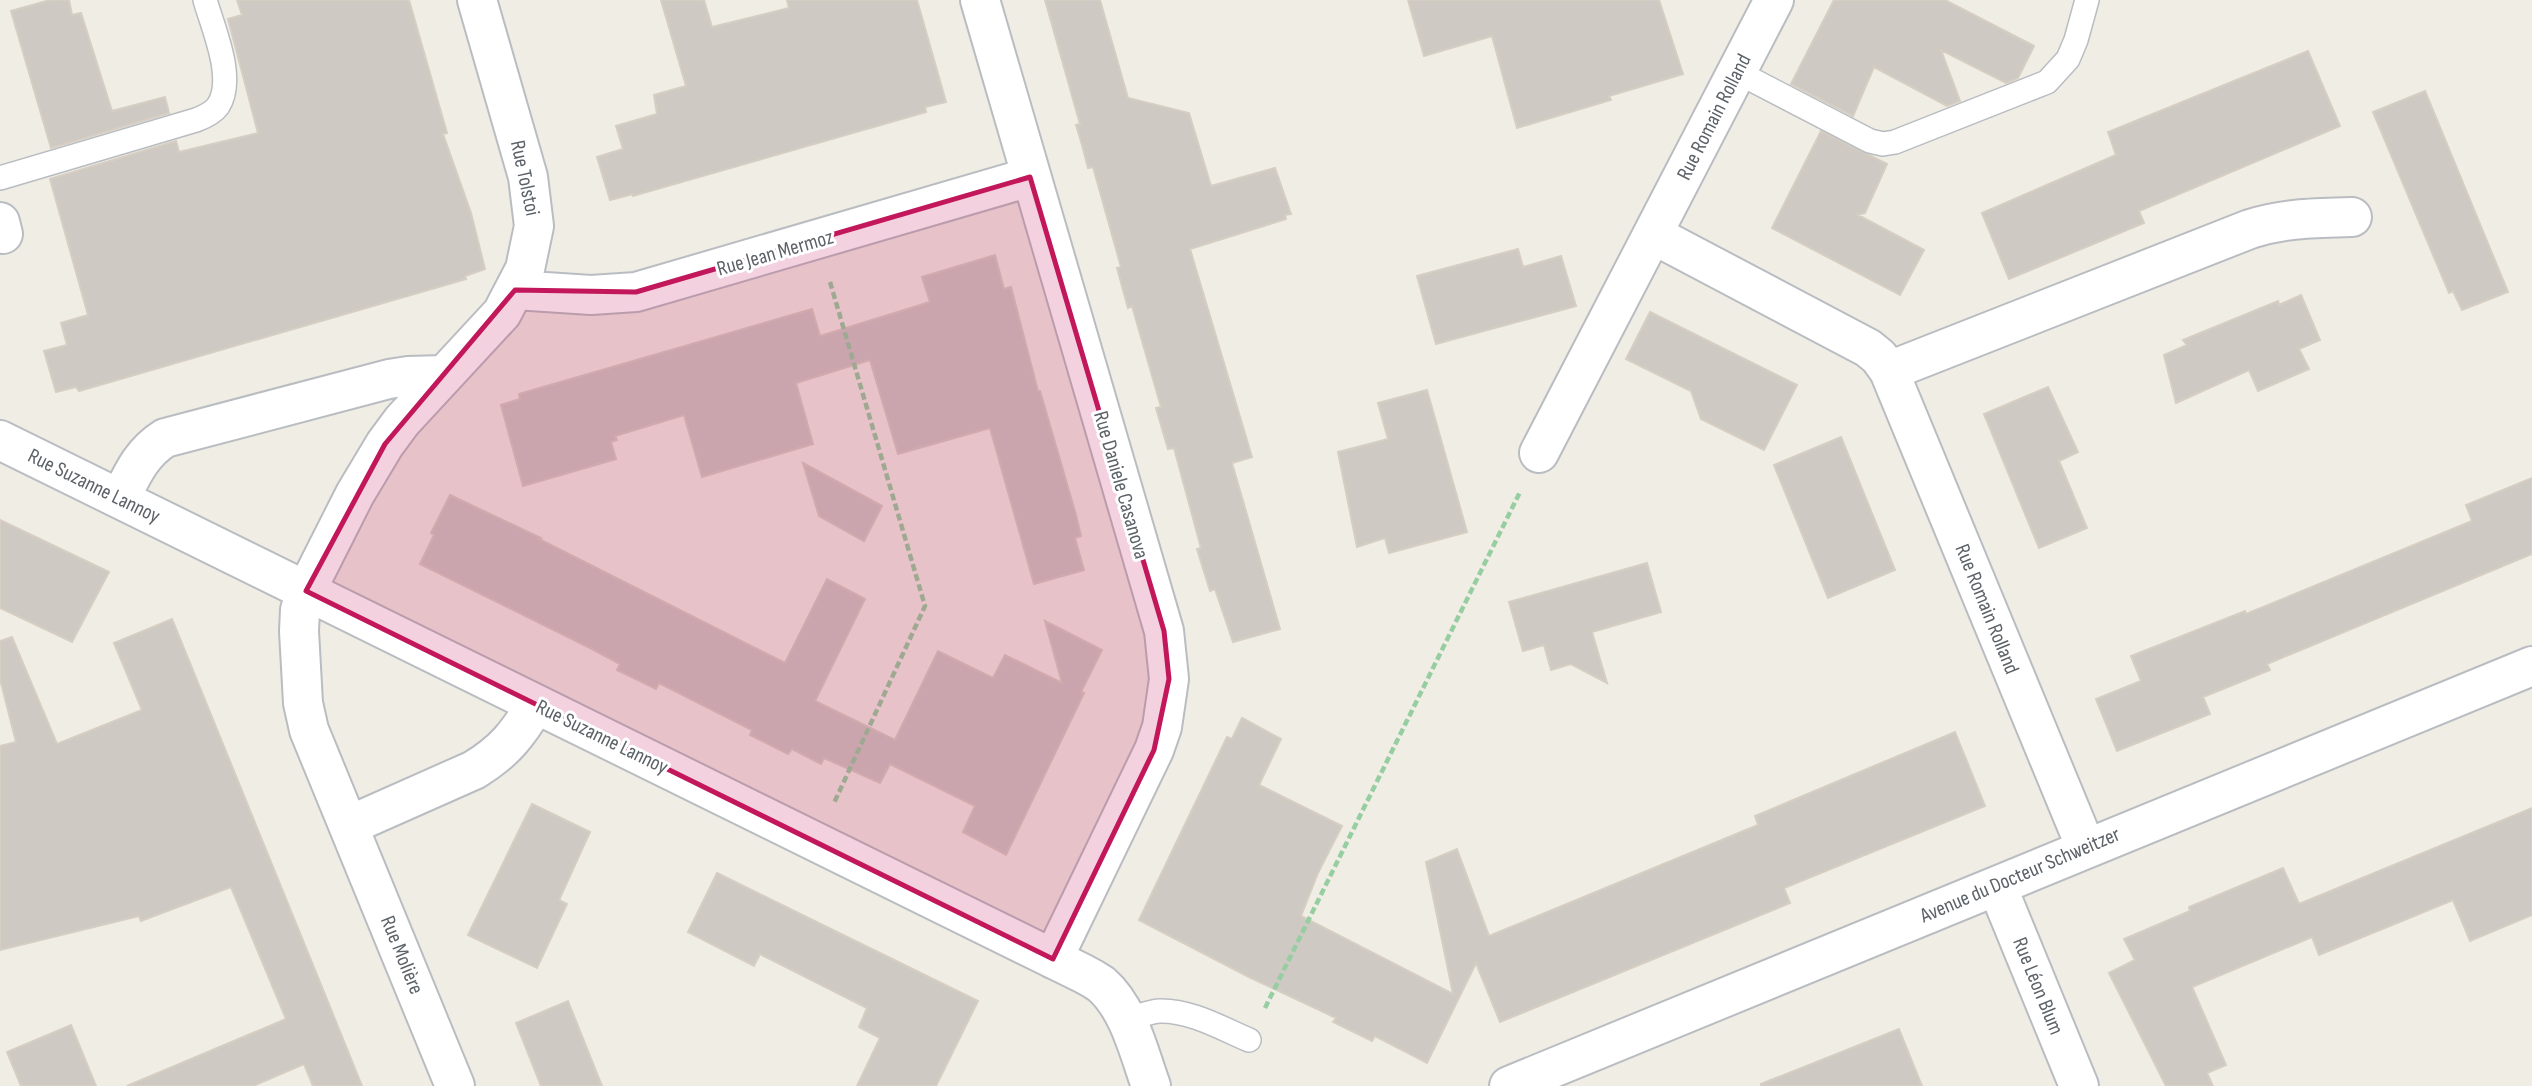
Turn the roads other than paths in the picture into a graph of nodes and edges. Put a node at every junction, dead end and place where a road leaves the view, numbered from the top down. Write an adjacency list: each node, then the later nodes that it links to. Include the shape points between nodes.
1 (205, 0): 8 (lane, via 225,77 217,107 208,115)
2 (477, 0): 11 (street, Rue Tolstoi, via 533,203 531,246)
3 (980, 0): 7 (street, Rue Daniele Casanova)
4 (1774, 0): 6 (street, Rue Romain Rolland)
5 (2087, 0): 6 (lane, via 2067,59 2046,82 1895,142 1870,141)
6 (1737, 72): 10 (street, Rue Romain Rolland)
7 (1030, 177): 11 (street, Rue Jean Mermoz, via 636,292 591,295); 23 (street, Rue Daniele Casanova, via 1164,631 1169,680 1154,750)
8 (0, 178)
9 (2352, 217): 12 (street, via 2300,218 2261,225)
10 (1654, 235): 12 (street, Rue Romain Rolland, via 1868,348); 15 (street, Rue Romain Rolland)
11 (515, 290): 13 (street, Rue Tolstoi, via 502,313)
12 (1889, 371): 21 (street, Rue Romain Rolland)
13 (444, 375): 16 (street, via 389,379 164,438 141,458); 17 (street, Rue Tolstoi, via 402,421 368,470)
14 (0, 440): 16 (street, Rue Suzanne Lannoy)
15 (1539, 453)
16 (120, 499): 17 (street, Rue Suzanne Lannoy)
17 (306, 591): 19 (street, Rue Suzanne Lannoy); 20 (street, Rue Molière, via 299,631 303,703 318,756)
18 (2532, 666): 21 (street, Avenue du Docteur Schweitzer)
19 (536, 704): 20 (street, via 512,741 493,758); 23 (street, Rue Suzanne Lannoy)
20 (350, 825): 26 (street, Rue Molière)
21 (2086, 848): 22 (street, Avenue du Docteur Schweitzer)
22 (1997, 886): 28 (street, Avenue du Docteur Schweitzer); 29 (street, Rue Léon Blum)
23 (1053, 959): 24 (street, Rue Suzanne Lannoy, via 1100,984)
24 (1126, 1020): 25 (lane, via 1157,1011 1176,1012); 27 (street, Rue Suzanne Lannoy)
25 (1249, 1040)
26 (455, 1086)
27 (1151, 1086)
28 (1509, 1086)
29 (2079, 1086)

